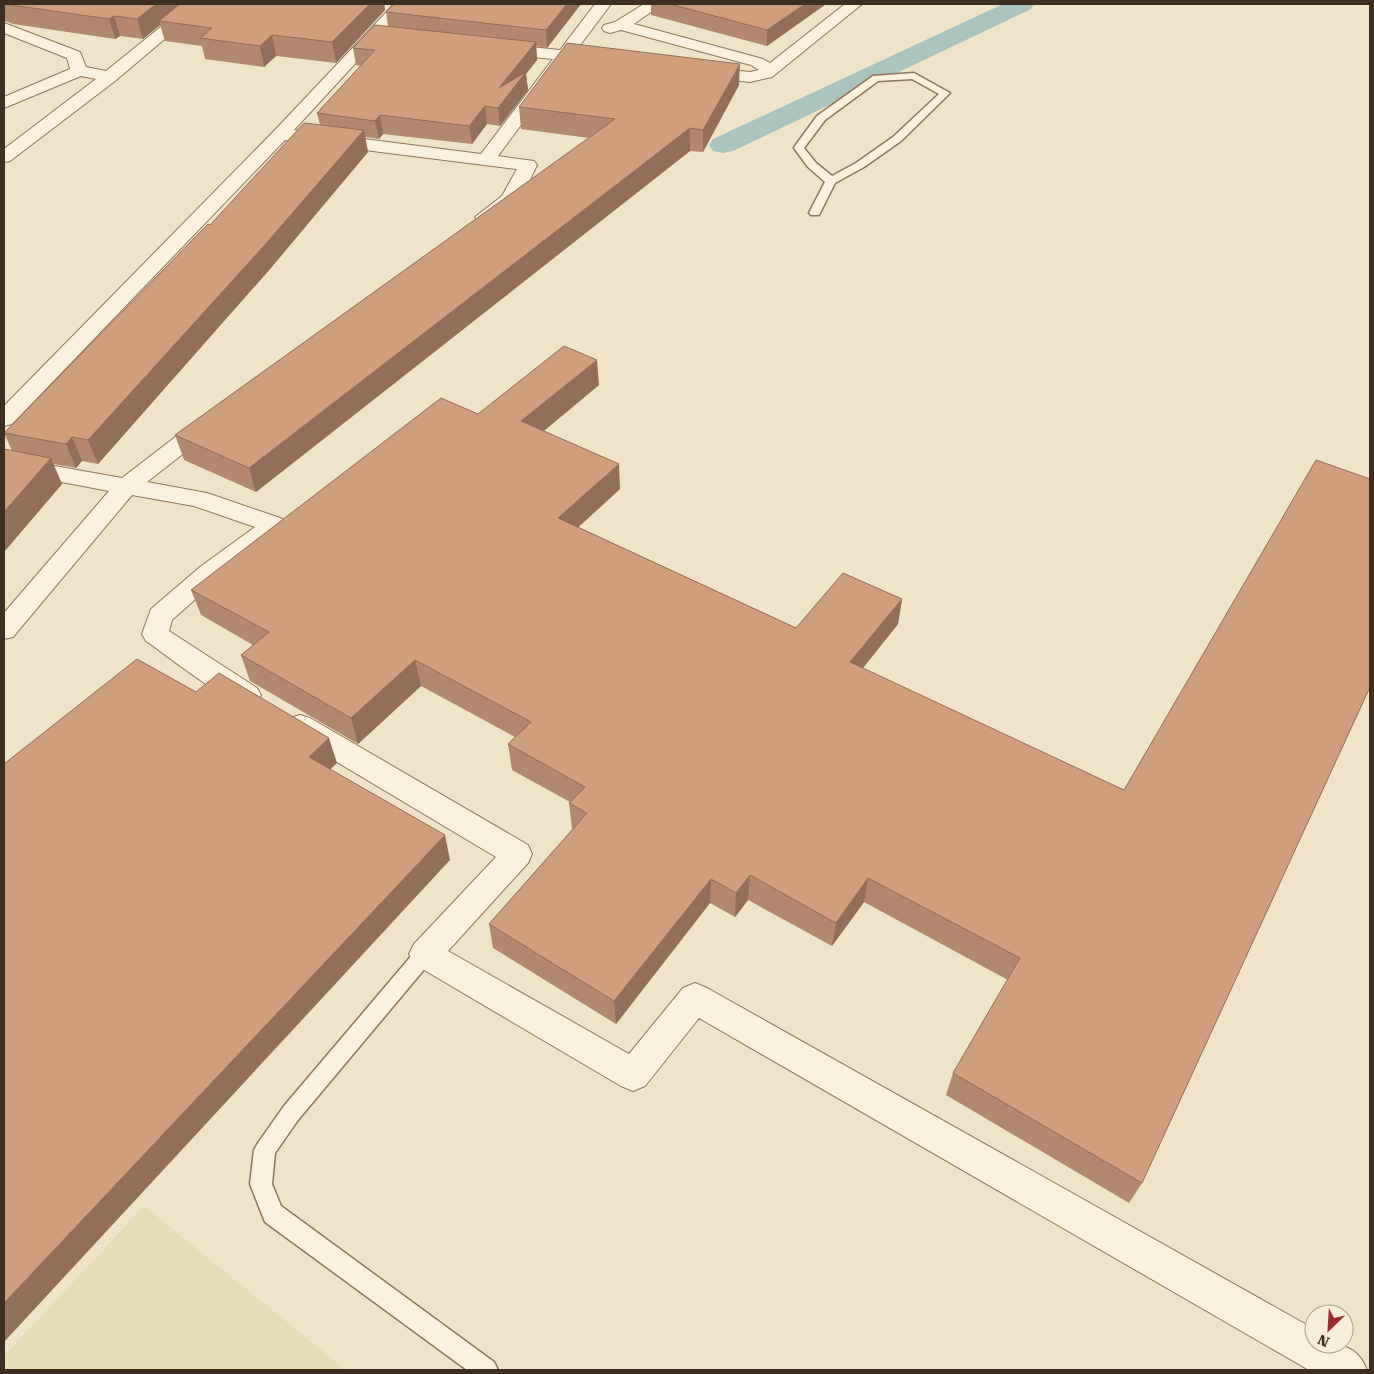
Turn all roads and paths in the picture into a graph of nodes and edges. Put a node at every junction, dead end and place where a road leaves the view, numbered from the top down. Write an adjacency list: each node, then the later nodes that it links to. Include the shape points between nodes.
1 (198, 4): 17 (street)
2 (402, 4): 8 (street)
3 (603, 4): 9 (street)
4 (654, 4): 6 (street)
5 (854, 4): 16 (street)
6 (621, 25): 9 (street); 16 (street, via 757,62 768,68)
7 (4, 28): 14 (street, via 74,55)
8 (374, 35): 10 (street); 19 (street)
9 (580, 35): 12 (street)
10 (393, 37)
11 (488, 48): 12 (street)
12 (564, 56): 13 (street); 21 (street)
13 (613, 62)
14 (79, 71): 17 (street); 18 (street)
15 (692, 71): 16 (street, via 750,77)
16 (766, 74)
17 (109, 77): 20 (street)
18 (4, 103)
19 (281, 134): 21 (street); 26 (street)
20 (4, 157)
21 (486, 159): 24 (street, via 528,165 510,199)
22 (830, 181): 22 (lane, via 897,139 945,93 914,76 876,78 821,118 799,148); 23 (lane)
23 (815, 213)
24 (469, 229)
25 (224, 411): 28 (street)
26 (4, 420)
27 (4, 464): 28 (street)
28 (125, 487): 29 (street); 30 (street, via 198,499 274,525 209,573 160,616 155,634 210,673 517,854)
29 (4, 630)
30 (425, 954): 31 (lane, via 291,1113 265,1150 261,1184 273,1214); 32 (street, via 632,1075 695,998)
31 (486, 1370)
32 (1347, 1370)

